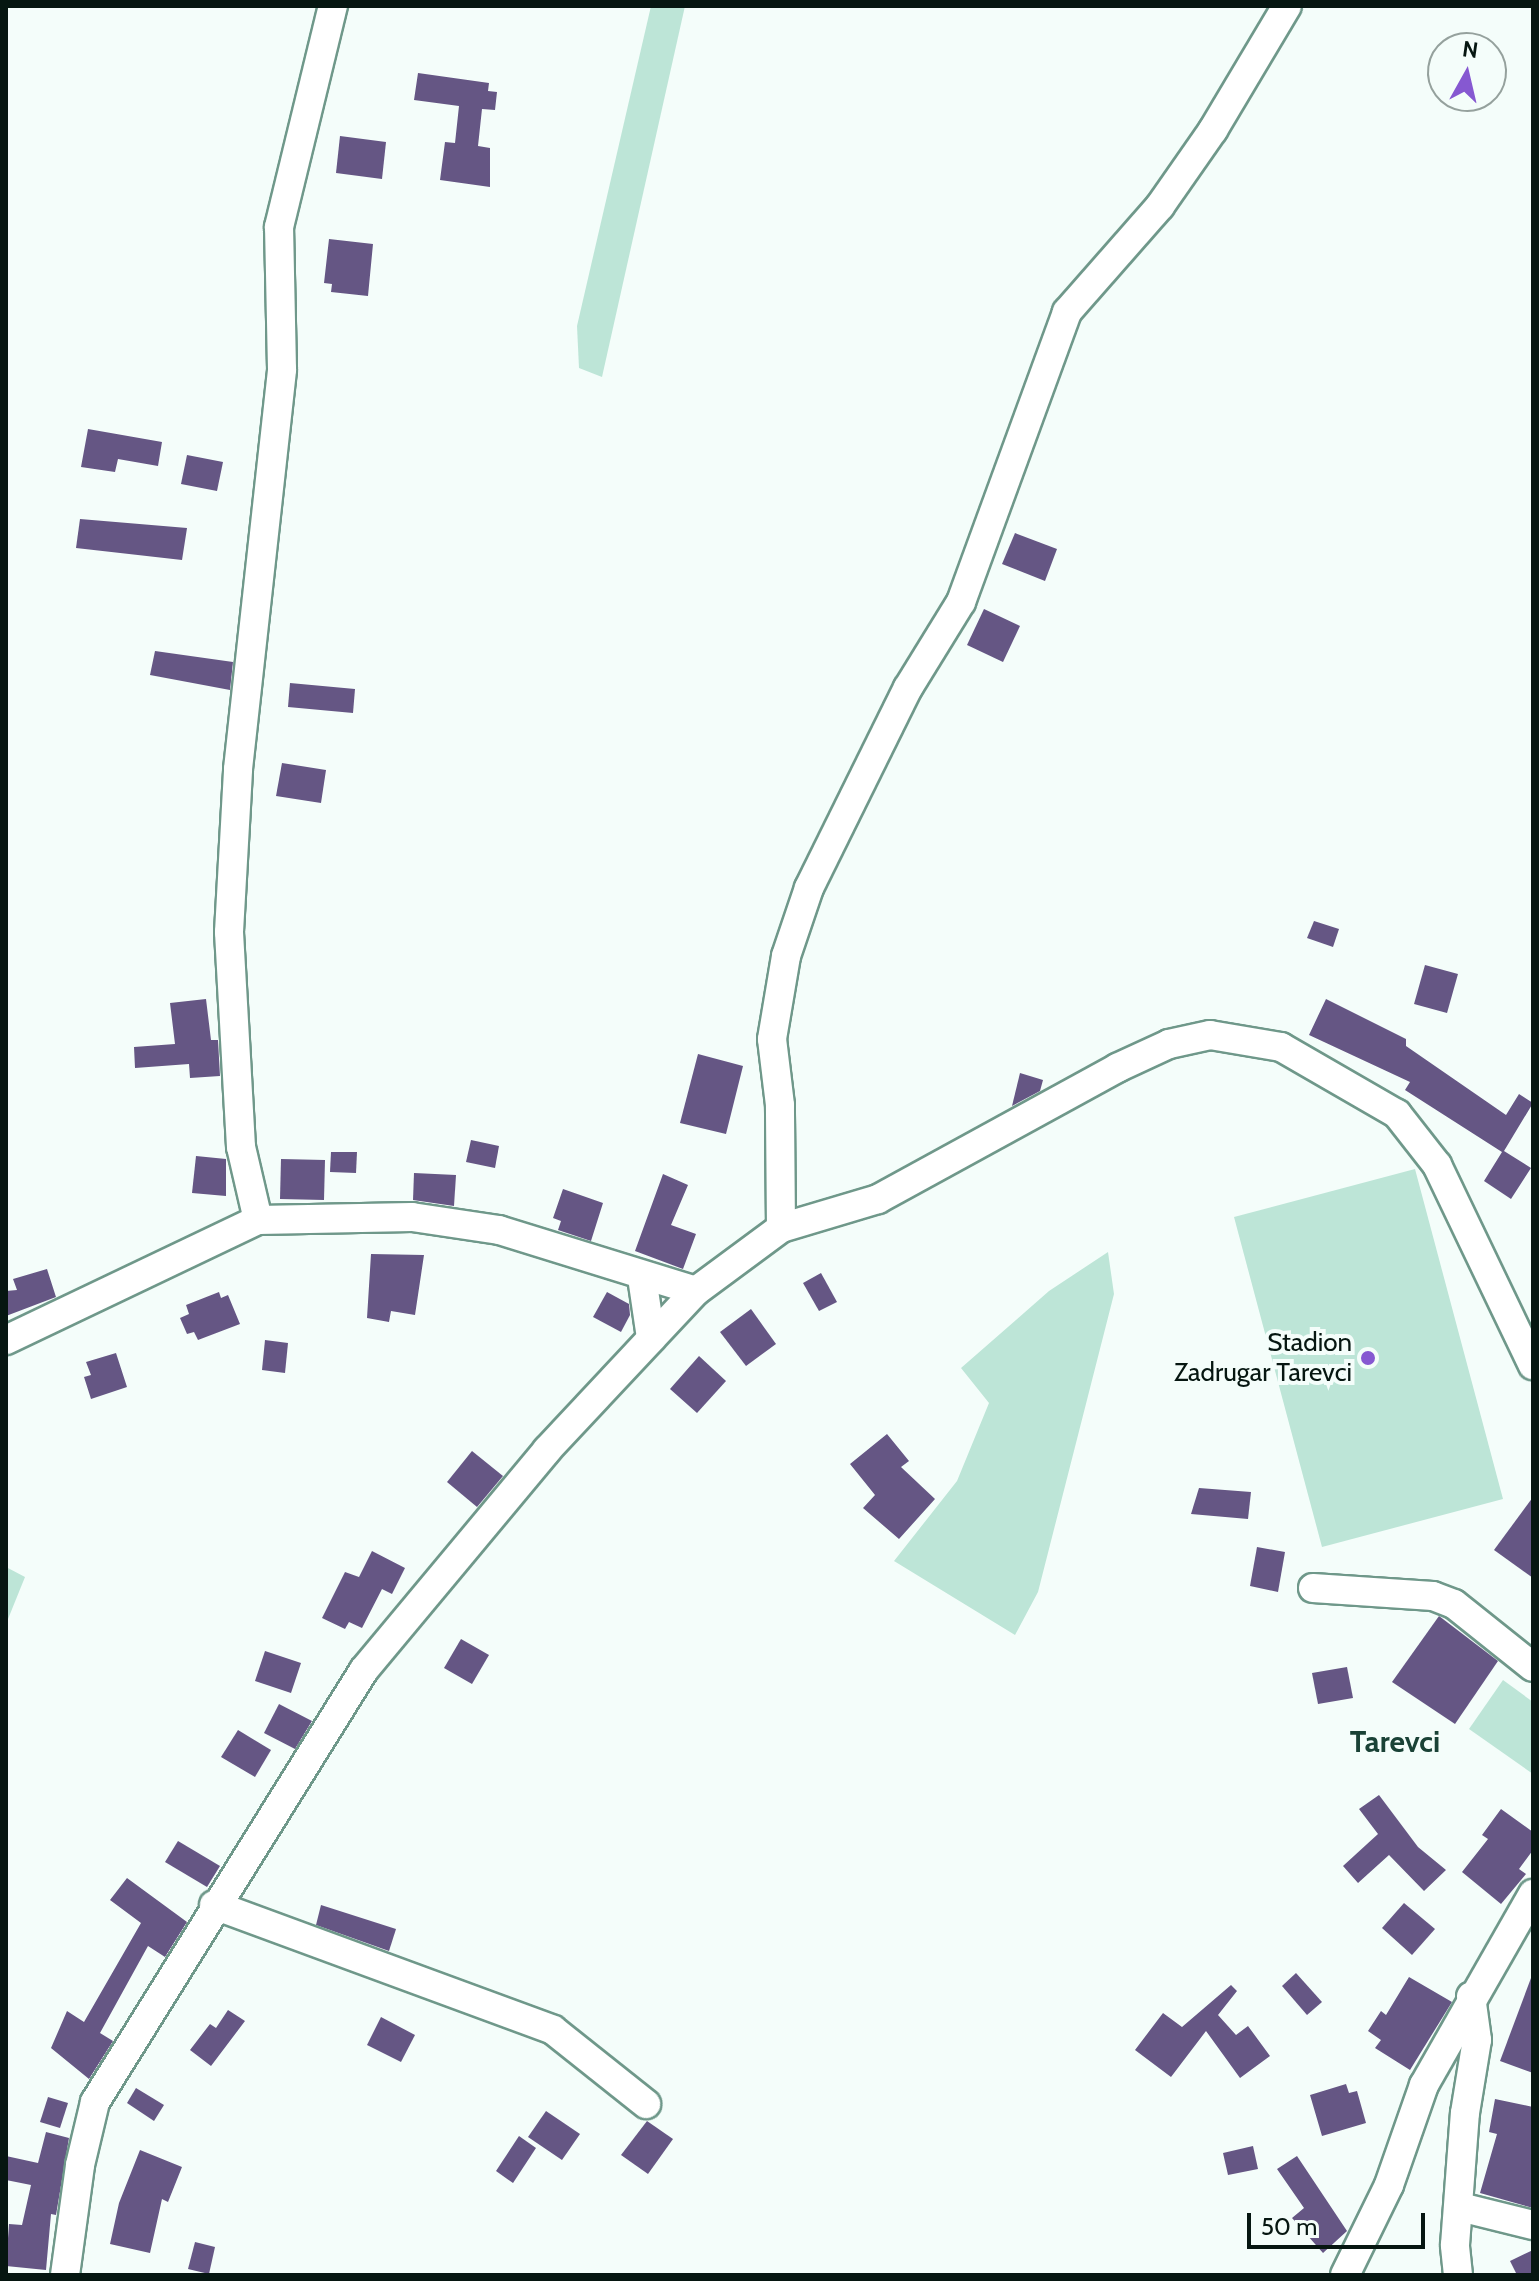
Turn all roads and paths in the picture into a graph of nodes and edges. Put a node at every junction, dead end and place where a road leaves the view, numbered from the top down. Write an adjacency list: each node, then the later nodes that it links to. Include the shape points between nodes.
1 (333, 6): 3 (street, via 279,227 282,369 238,769 229,932 241,1147)
2 (1287, 6): 4 (street, via 1213,130 1160,206 1067,312 961,602 908,688 809,888 786,956 772,1039 780,1105)
3 (258, 1220): 5 (street, via 441,1221 499,1230); 8 (street)
4 (781, 1228): 6 (street); 9 (street, via 878,1199 1169,1044 1210,1035 1281,1047 1397,1114 1437,1165)
5 (642, 1277): 6 (street); 7 (street)
6 (696, 1291): 7 (street)
7 (651, 1338): 13 (street, via 547,1450 364,1670)
8 (6, 1340)
9 (1533, 1365)
10 (1313, 1588): 11 (street, via 1433,1596 1454,1604)
11 (1533, 1667)
12 (1533, 1894): 14 (street)
13 (214, 1905): 15 (street, via 553,2030); 18 (street, via 95,2102 80,2165)
14 (1471, 1996): 16 (street, via 1477,2040 1465,2113); 19 (street, via 1424,2085 1389,2185)
15 (646, 2104)
16 (1460, 2207): 17 (street); 20 (street)
17 (1533, 2225)
18 (65, 2275)
19 (1345, 2275)
20 (1458, 2275)

